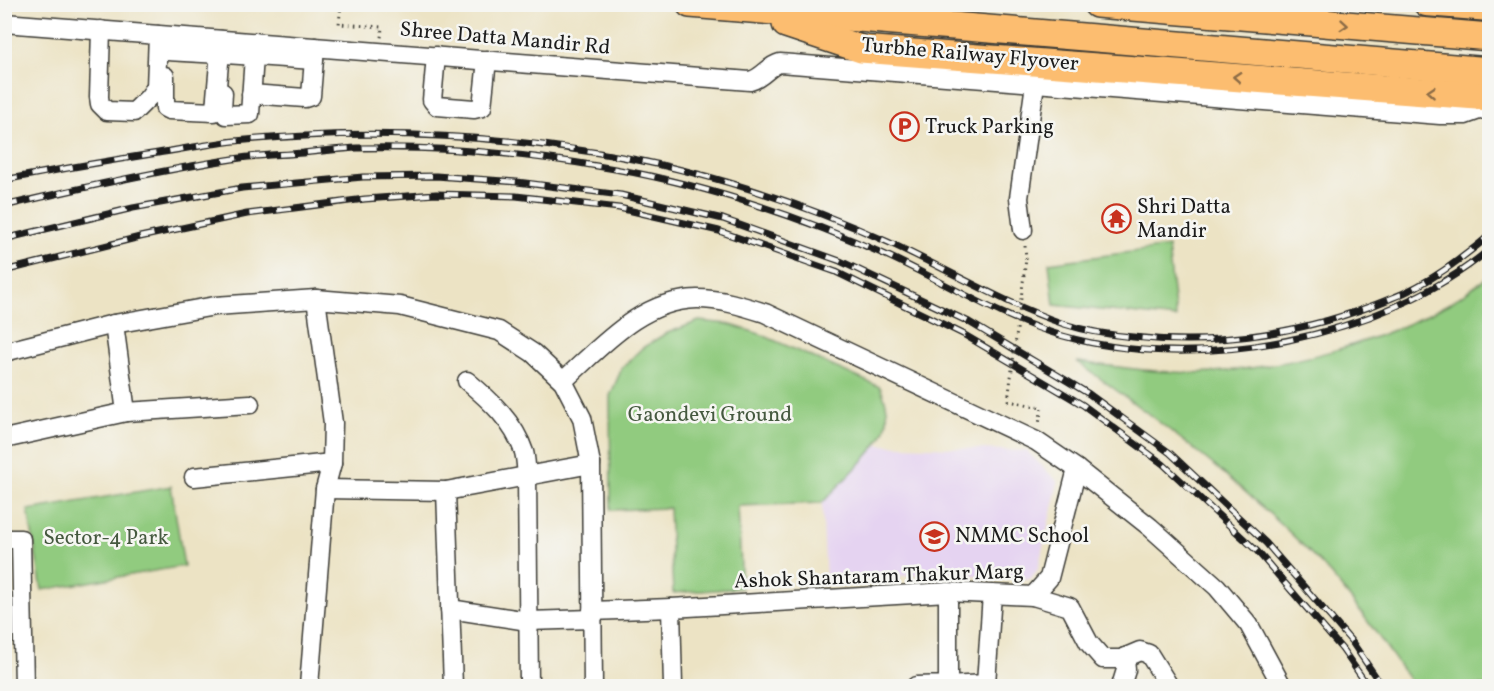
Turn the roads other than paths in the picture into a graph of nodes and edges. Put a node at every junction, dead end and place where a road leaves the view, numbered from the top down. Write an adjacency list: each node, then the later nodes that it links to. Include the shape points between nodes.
1 (690, 4): 6 (highway)
2 (833, 4): 8 (highway)
3 (866, 4): 17 (highway)
4 (1097, 4): 11 (highway, one-way to 11)
5 (1426, 4): 7 (main road)
6 (739, 9): 8 (highway, Turbhe Railway Flyover); 22 (highway, Turbhe Railway Flyover, one-way to 6, via 861,49)
7 (1490, 9)
8 (799, 14): 19 (highway, Turbhe Railway Flyover)
9 (4, 23): 10 (street, Shree Datta Mandir Rd)
10 (101, 30): 12 (street, Shree Datta Mandir Rd); 12 (street, via 99,97 107,111 134,112 153,93)
11 (1490, 37)
12 (164, 40): 13 (street, Shree Datta Mandir Rd); 13 (street, via 164,101 169,110 210,113 215,109)
13 (223, 47): 14 (street, Shree Datta Mandir Rd); 21 (street, via 222,109 226,115 250,114)
14 (254, 49): 15 (street, Shree Datta Mandir Rd); 21 (street)
15 (315, 54): 16 (street, Shree Datta Mandir Rd); 21 (street, via 311,96)
16 (436, 56): 18 (street, Shree Datta Mandir Rd); 18 (street, via 432,100 437,106 482,107)
17 (1490, 57)
18 (487, 60): 20 (street, Shree Datta Mandir Rd, via 750,81 780,63)
19 (1490, 71)
20 (1035, 84): 23 (street, via 1440,115 1465,115); 24 (street, via 1019,198)
21 (251, 94)
22 (1490, 97)
23 (1490, 106)
24 (1023, 230)
25 (316, 299): 26 (street, via 215,306); 29 (street, via 400,306 499,331 534,353); 33 (street, via 333,423)
26 (114, 324): 27 (street); 31 (street)
27 (4, 352)
28 (467, 381): 36 (street, via 508,422 524,452)
29 (563, 381): 34 (street, via 582,418); 35 (street, via 625,325 661,305 697,299 731,303 765,313 1036,441)
30 (250, 404): 31 (street)
31 (126, 412): 32 (street)
32 (4, 439)
33 (332, 463): 37 (street); 38 (street)
34 (591, 464): 36 (street); 46 (street)
35 (1077, 469): 43 (street, Ashok Shantaram Thakur Marg, via 1049,578); 59 (street, via 1217,586 1249,625)
36 (527, 476): 39 (street); 47 (street)
37 (194, 477)
38 (325, 489): 39 (street); 51 (street)
39 (446, 491): 45 (street)
40 (4, 539): 50 (street, via 21,539)
41 (948, 592): 42 (street, Ashok Shantaram Thakur Marg); 44 (street, Ashok Shantaram Thakur Marg); 49 (street)
42 (992, 594): 43 (street, Ashok Shantaram Thakur Marg); 49 (street, via 986,684)
43 (1033, 596): 48 (street, via 1070,607 1089,643 1103,659)
44 (671, 608): 46 (street, Ashok Shantaram Thakur Marg); 55 (street)
45 (450, 609): 47 (street, Ashok Shantaram Thakur Marg); 52 (street)
46 (592, 615): 47 (street, Ashok Shantaram Thakur Marg); 54 (street)
47 (528, 621): 53 (street)
48 (1125, 657): 57 (street); 58 (street, via 1140,651 1149,654)
49 (948, 686): 56 (street)
50 (24, 687)
51 (309, 687)
52 (453, 687)
53 (528, 687)
54 (593, 687)
55 (673, 687)
56 (916, 687)
57 (1121, 687)
58 (1168, 687)
59 (1282, 687)

